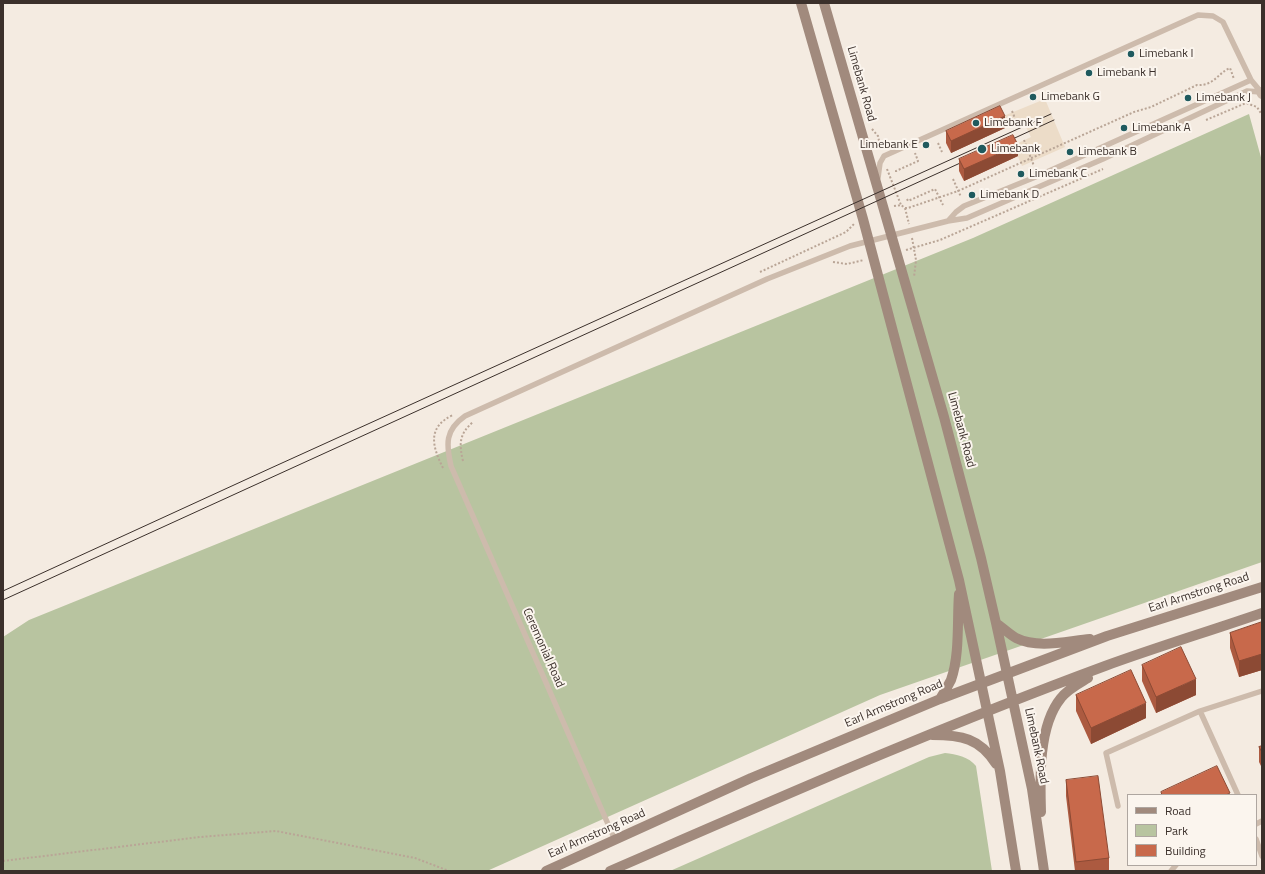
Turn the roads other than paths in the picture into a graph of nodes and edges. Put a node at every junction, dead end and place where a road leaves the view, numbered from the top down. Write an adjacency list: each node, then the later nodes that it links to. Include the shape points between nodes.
1 (801, 3): 8 (main road)
2 (824, 3): 5 (main road, Limebank Road)
3 (1251, 80): 4 (lane); 5 (lane, via 1223,22 1213,16 1198,15 883,157 878,170); 6 (lane, via 1038,176 964,206)
4 (1261, 93): 6 (lane, Ceremonial Road, via 1247,91 1103,159 973,216)
5 (877, 187): 7 (main road, Limebank Road)
6 (948, 221): 7 (lane, Ceremonial Road)
7 (892, 235): 8 (lane, Ceremonial Road); 12 (main road, Limebank Road, via 958,469)
8 (868, 240): 9 (main road); 26 (lane, Ceremonial Road, via 767,279 465,416 457,421 449,435 450,466)
9 (959, 580): 16 (main road); 18 (main road, via 954,665 951,679)
10 (1262, 587): 13 (main road, Earl Armstrong Road)
11 (1262, 613): 14 (main road)
12 (996, 623): 13 (main road, via 1017,638 1032,643); 15 (main road, Limebank Road)
13 (1108, 636): 15 (main road, Earl Armstrong Road)
14 (1106, 666): 19 (main road); 28 (main road, via 1070,689 1060,699 1049,720 1040,774)
15 (1007, 674): 16 (main road, Earl Armstrong Road); 19 (main road, Limebank Road)
16 (982, 683): 18 (main road, Earl Armstrong Road); 20 (main road)
17 (1262, 691): 21 (lane)
18 (940, 699): 26 (main road, Earl Armstrong Road, via 751,778)
19 (1013, 701): 20 (main road); 28 (main road, Limebank Road)
20 (988, 711): 22 (main road); 23 (main road)
21 (1200, 711): 24 (lane); 25 (lane, via 1106,754)
22 (926, 736): 23 (main road, via 951,736 974,742 983,747); 31 (main road)
23 (1000, 771): 32 (main road)
24 (1238, 794)
25 (1118, 806)
26 (615, 840): 30 (main road, Earl Armstrong Road)
27 (1257, 842): 29 (lane)
28 (1041, 844): 33 (main road, Limebank Road)
29 (1262, 856)
30 (546, 871)
31 (610, 871)
32 (1016, 871)
33 (1044, 871)

